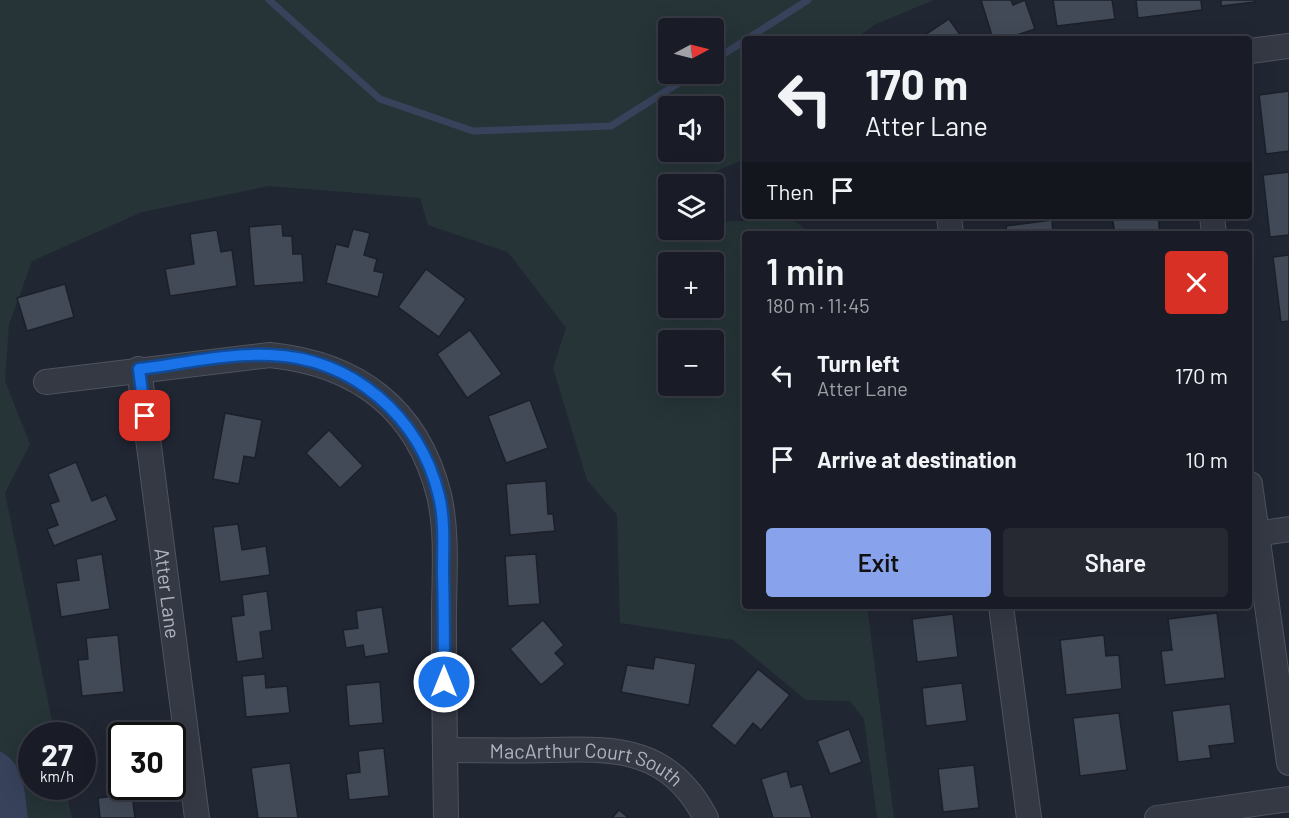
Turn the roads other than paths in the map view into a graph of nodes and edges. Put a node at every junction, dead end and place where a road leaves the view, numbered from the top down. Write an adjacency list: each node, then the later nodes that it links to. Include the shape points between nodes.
1 (1289, 46): 2 (street)
2 (1252, 51)
3 (139, 369): 4 (street); 9 (street, via 252,355 298,358 333,367 366,386 400,416 421,446 442,515); 12 (street, Atter Lane)
4 (46, 382)
5 (1252, 501): 7 (street)
6 (1289, 529): 7 (street)
7 (1256, 534): 10 (street)
8 (1000, 609): 15 (street)
9 (445, 750): 13 (street); 14 (street, MacArthur Court South, via 594,748 627,752 682,784)
10 (1289, 763)
11 (1289, 799): 16 (street)
12 (197, 818)
13 (446, 818)
14 (706, 818)
15 (1029, 818)
16 (1157, 818)

